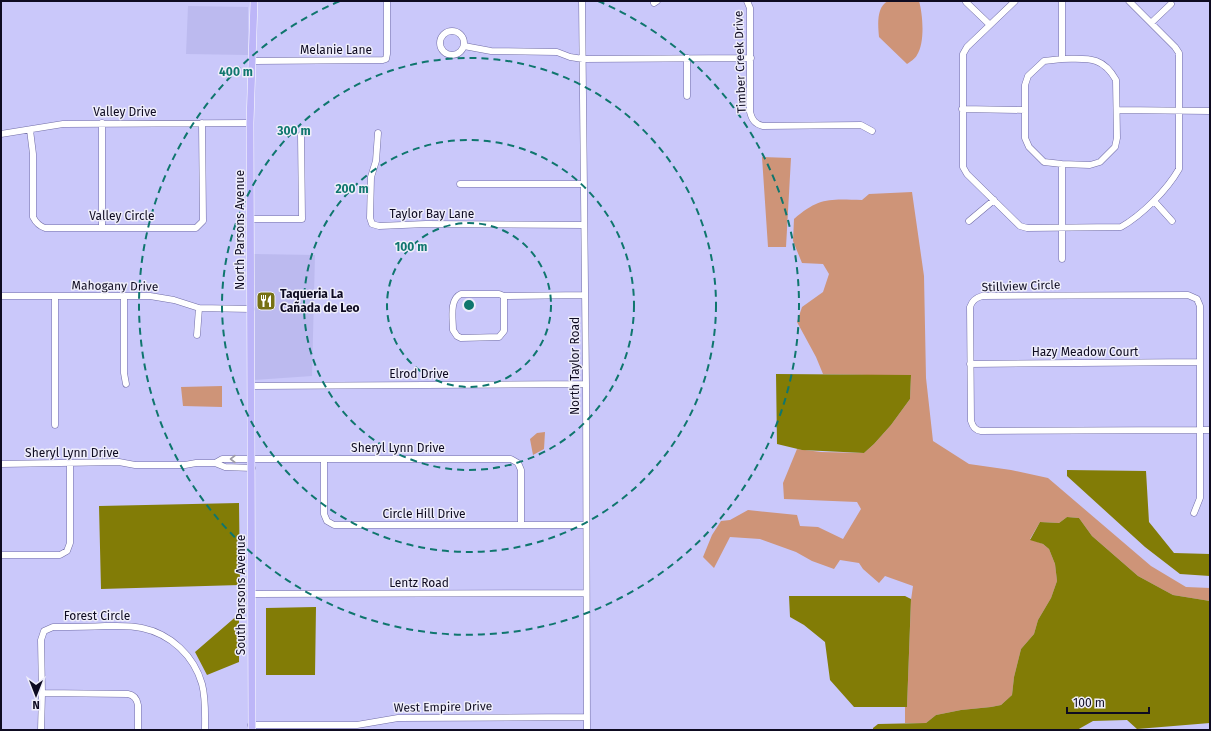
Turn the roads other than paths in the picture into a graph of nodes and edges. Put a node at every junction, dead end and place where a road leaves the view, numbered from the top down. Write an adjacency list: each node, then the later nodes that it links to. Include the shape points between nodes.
1 (254, 1): 17 (main road, North Parsons Avenue)
2 (387, 1): 17 (street, Melanie Lane, via 387,54 384,60)
3 (582, 1): 15 (street, North Taylor Road)
4 (747, 1): 14 (street, Timber Creek Drive, via 750,8)
5 (1015, 1): 11 (street)
6 (1062, 1): 16 (street)
7 (1129, 1): 10 (street)
8 (966, 2): 11 (street)
9 (1171, 4): 10 (street)
10 (1151, 23): 22 (street, via 1179,54)
11 (990, 25): 19 (street, via 963,54)
12 (464, 46): 12 (street, via 461,35 455,31 447,32 440,40 441,48 447,54 459,52); 15 (street, via 491,51 557,52)
13 (687, 58): 14 (street); 15 (street); 18 (street)
14 (751, 58): 28 (street, Timber Creek Drive, via 750,112 751,118 758,125 861,125)
15 (583, 59): 34 (street, North Taylor Road)
16 (1062, 59): 20 (street, via 1044,61 1028,76 1025,85); 21 (street, via 1091,58 1102,63 1116,80)
17 (252, 61): 26 (main road, North Parsons Avenue)
18 (687, 96)
19 (962, 110): 20 (street); 35 (street, via 963,167)
20 (1025, 110): 32 (street, via 1025,138 1029,148 1044,162)
21 (1117, 110): 22 (street); 32 (street, via 1115,147 1100,162 1090,165)
22 (1180, 110): 23 (street); 36 (street, via 1179,169)
23 (1210, 111)
24 (102, 123): 25 (street, Valley Drive); 27 (street, Valley Drive, via 63,124); 41 (street)
25 (202, 123): 26 (street, Valley Drive); 41 (street, Valley Circle, via 203,221 196,228)
26 (250, 123): 37 (main road, North Parsons Avenue)
27 (30, 130): 30 (street, Valley Drive); 41 (street, Valley Circle, via 35,221 45,228)
28 (872, 131)
29 (378, 133): 40 (street, Taylor Bay Lane, via 376,161 371,177 372,224)
30 (1, 134)
31 (301, 135): 37 (street, via 302,219)
32 (1062, 164): 42 (street)
33 (460, 184): 34 (street)
34 (584, 184): 40 (street, North Taylor Road)
35 (994, 200): 38 (street); 42 (street, via 1020,226)
36 (1154, 201): 39 (street); 42 (street, via 1121,227)
37 (250, 219): 50 (main road, North Parsons Avenue)
38 (969, 221)
39 (1172, 221)
40 (584, 225): 44 (street, North Taylor Road)
41 (102, 227)
42 (1062, 228): 43 (street)
43 (1062, 259)
44 (585, 295): 48 (street); 55 (street, North Taylor Road)
45 (1, 296): 46 (street, Mahogany Drive)
46 (55, 296): 47 (street, Mahogany Drive); 57 (street)
47 (124, 296): 49 (street, Mahogany Drive, via 163,298); 54 (street)
48 (504, 296): 48 (street, via 457,296 453,301 455,334 461,338 499,337 504,331)
49 (199, 308): 50 (street, Mahogany Drive); 51 (street)
50 (251, 309): 56 (main road, North Parsons Avenue)
51 (197, 335)
52 (1200, 362): 53 (street, Hazy Meadow Court); 53 (street, Stillview Circle, via 1200,306 1193,296 990,296 977,297 971,303); 58 (street, Stillview Circle)
53 (970, 364): 58 (street, Stillview Circle, via 971,421 977,430)
54 (126, 384)
55 (586, 384): 56 (street, Elrod Drive); 68 (street, North Taylor Road)
56 (251, 386): 61 (main road, North Parsons Avenue)
57 (55, 425)
58 (1200, 430): 59 (street, Stillview Circle); 66 (street, via 1200,498)
59 (1210, 430)
60 (324, 458): 61 (street, Sheryl Lynn Drive); 67 (street, Sheryl Lynn Drive, via 511,459 518,463 520,470); 67 (street, Circle Hill Drive, via 324,514 330,524)
61 (252, 459): 63 (street, Sheryl Lynn Drive, one-way to 63, via 222,459); 65 (main road, South Parsons Avenue)
62 (70, 463): 63 (street, Sheryl Lynn Drive, via 119,462 135,466); 64 (street, Sheryl Lynn Drive); 69 (street, via 70,544 67,551 60,555)
63 (215, 463): 65 (street, Sheryl Lynn Drive, via 225,467)
64 (1, 464)
65 (252, 468): 70 (main road, South Parsons Avenue)
66 (1194, 513)
67 (521, 525): 68 (street, Circle Hill Drive)
68 (586, 525): 71 (street, North Taylor Road)
69 (1, 555)
70 (252, 594): 71 (street, Lentz Road); 74 (main road, South Parsons Avenue)
71 (586, 594): 73 (street, North Taylor Road)
72 (42, 693): 75 (street, Forest Circle); 76 (street, via 132,695 138,705); 77 (street, Forest Circle, via 41,640 44,631 53,627 142,628 166,638 181,649 192,663 205,698)
73 (587, 717): 74 (street, West Empire Drive, via 398,718 357,725); 78 (street, North Taylor Road)
74 (252, 727)
75 (41, 730)
76 (138, 730)
77 (205, 730)
78 (587, 730)

